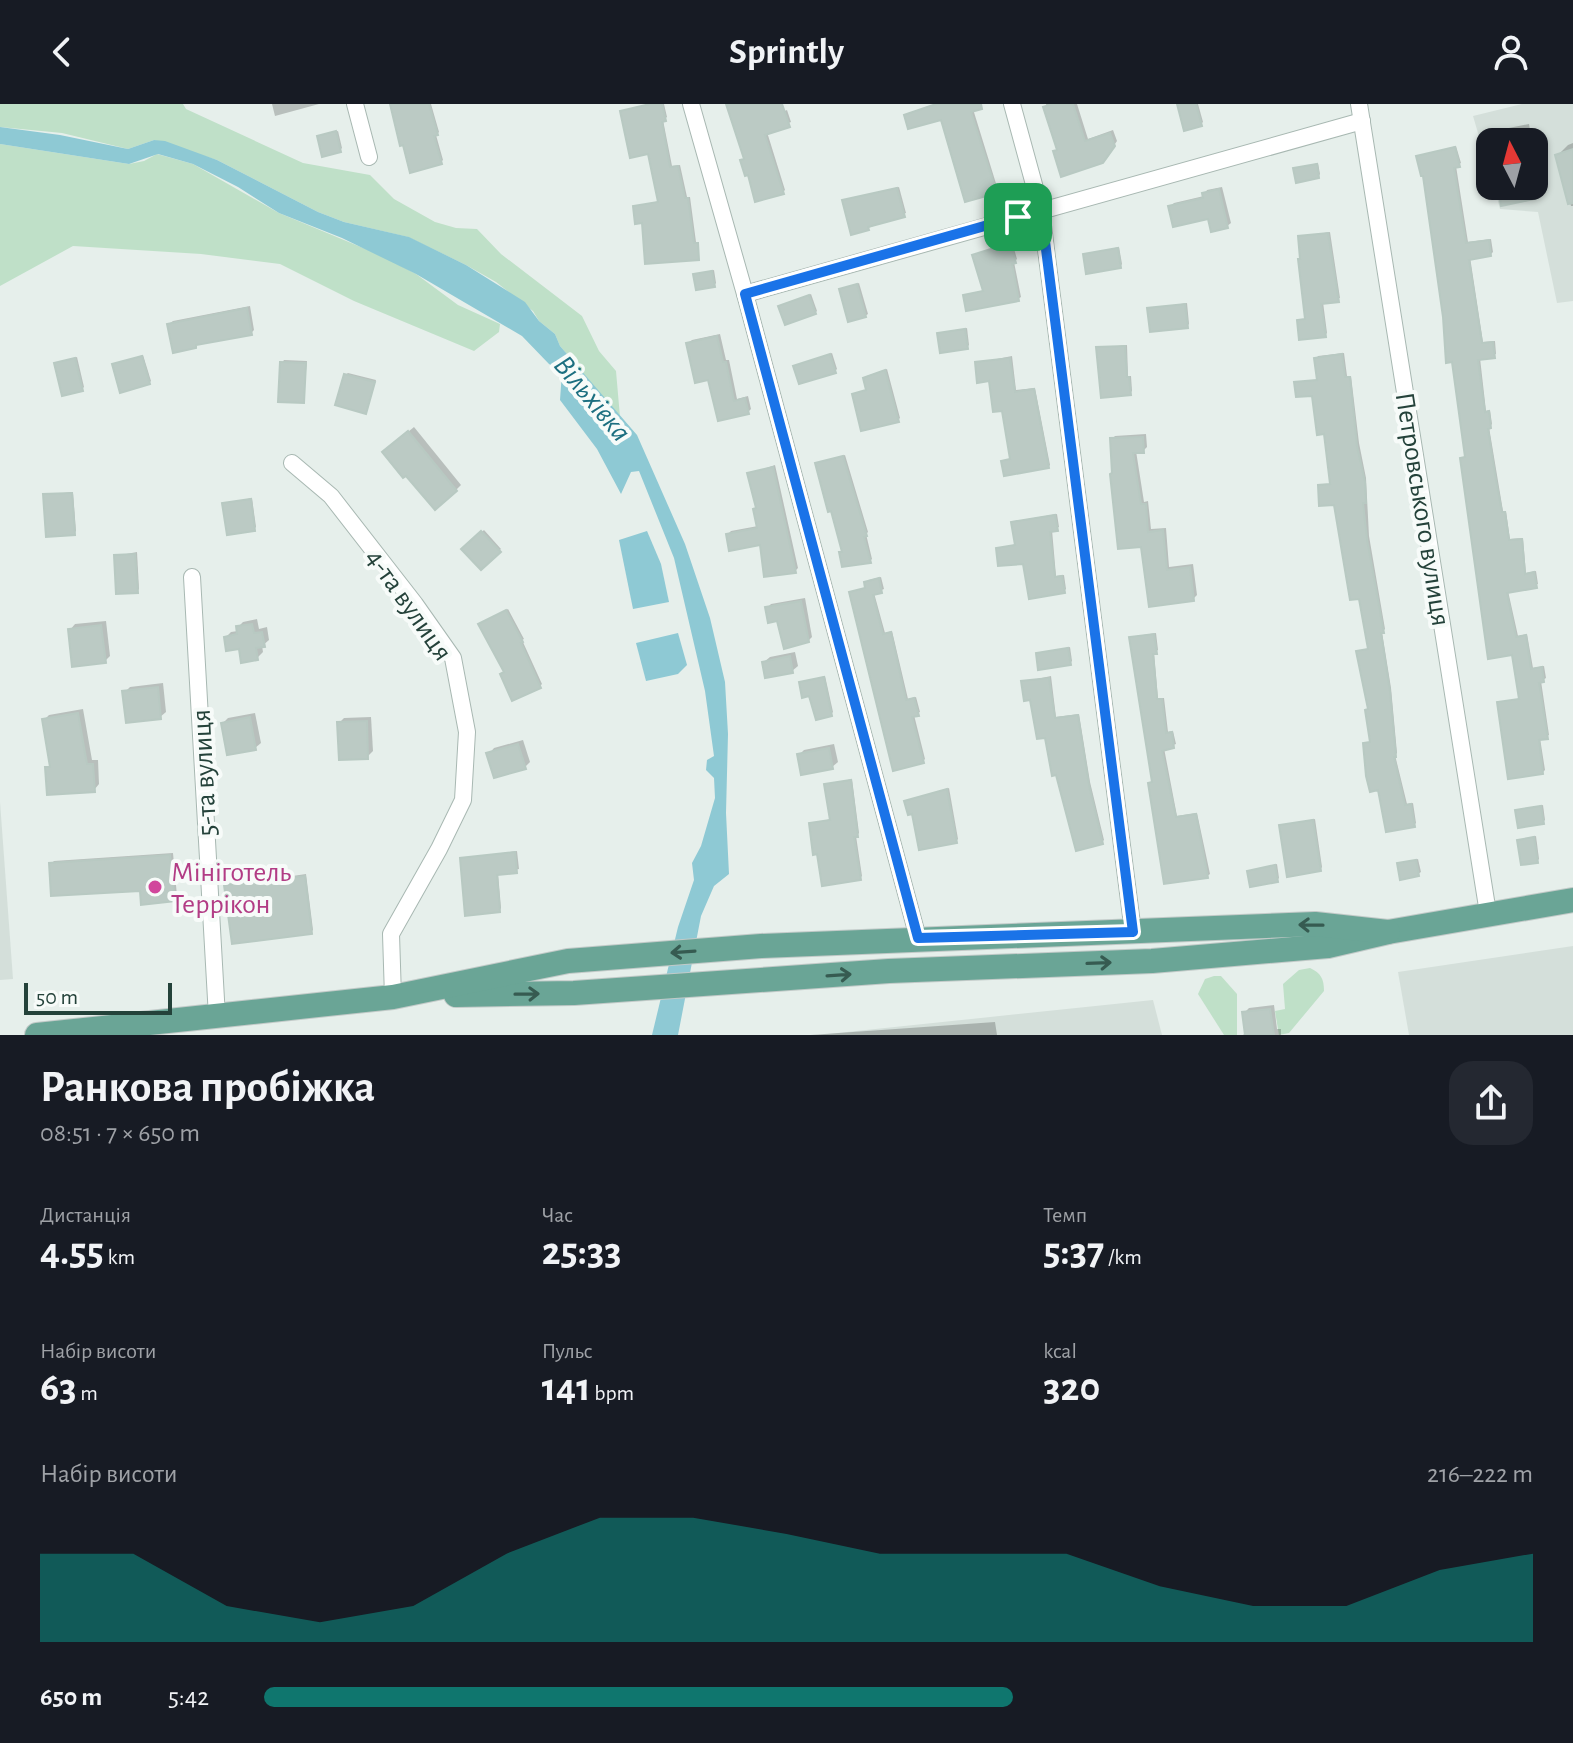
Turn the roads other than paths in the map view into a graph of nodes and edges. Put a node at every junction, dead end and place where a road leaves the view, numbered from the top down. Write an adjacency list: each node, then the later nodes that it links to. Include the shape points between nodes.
1 (355, 104): 5 (street)
2 (691, 104): 7 (street)
3 (1012, 104): 6 (street)
4 (1361, 112): 6 (street); 11 (street, Петровського вулиця)
5 (369, 157)
6 (1041, 210): 7 (street); 12 (street)
7 (745, 294): 14 (street)
8 (292, 463): 15 (street, 4-та вулиця, via 331,496 453,658 467,732 463,800 391,934)
9 (192, 577): 16 (street, 5-та вулиця)
10 (1573, 900): 11 (main road)
11 (1488, 913): 13 (main road)
12 (1133, 932): 13 (main road, one-way to 12, via 1315,924); 14 (main road)
13 (1388, 932): 15 (main road, one-way to 13, via 574,993 889,971 1152,961 1328,946)
14 (918, 938): 15 (main road, one-way to 15, via 568,961)
15 (393, 997): 16 (main road)
16 (217, 1017): 17 (main road)
17 (37, 1035)

